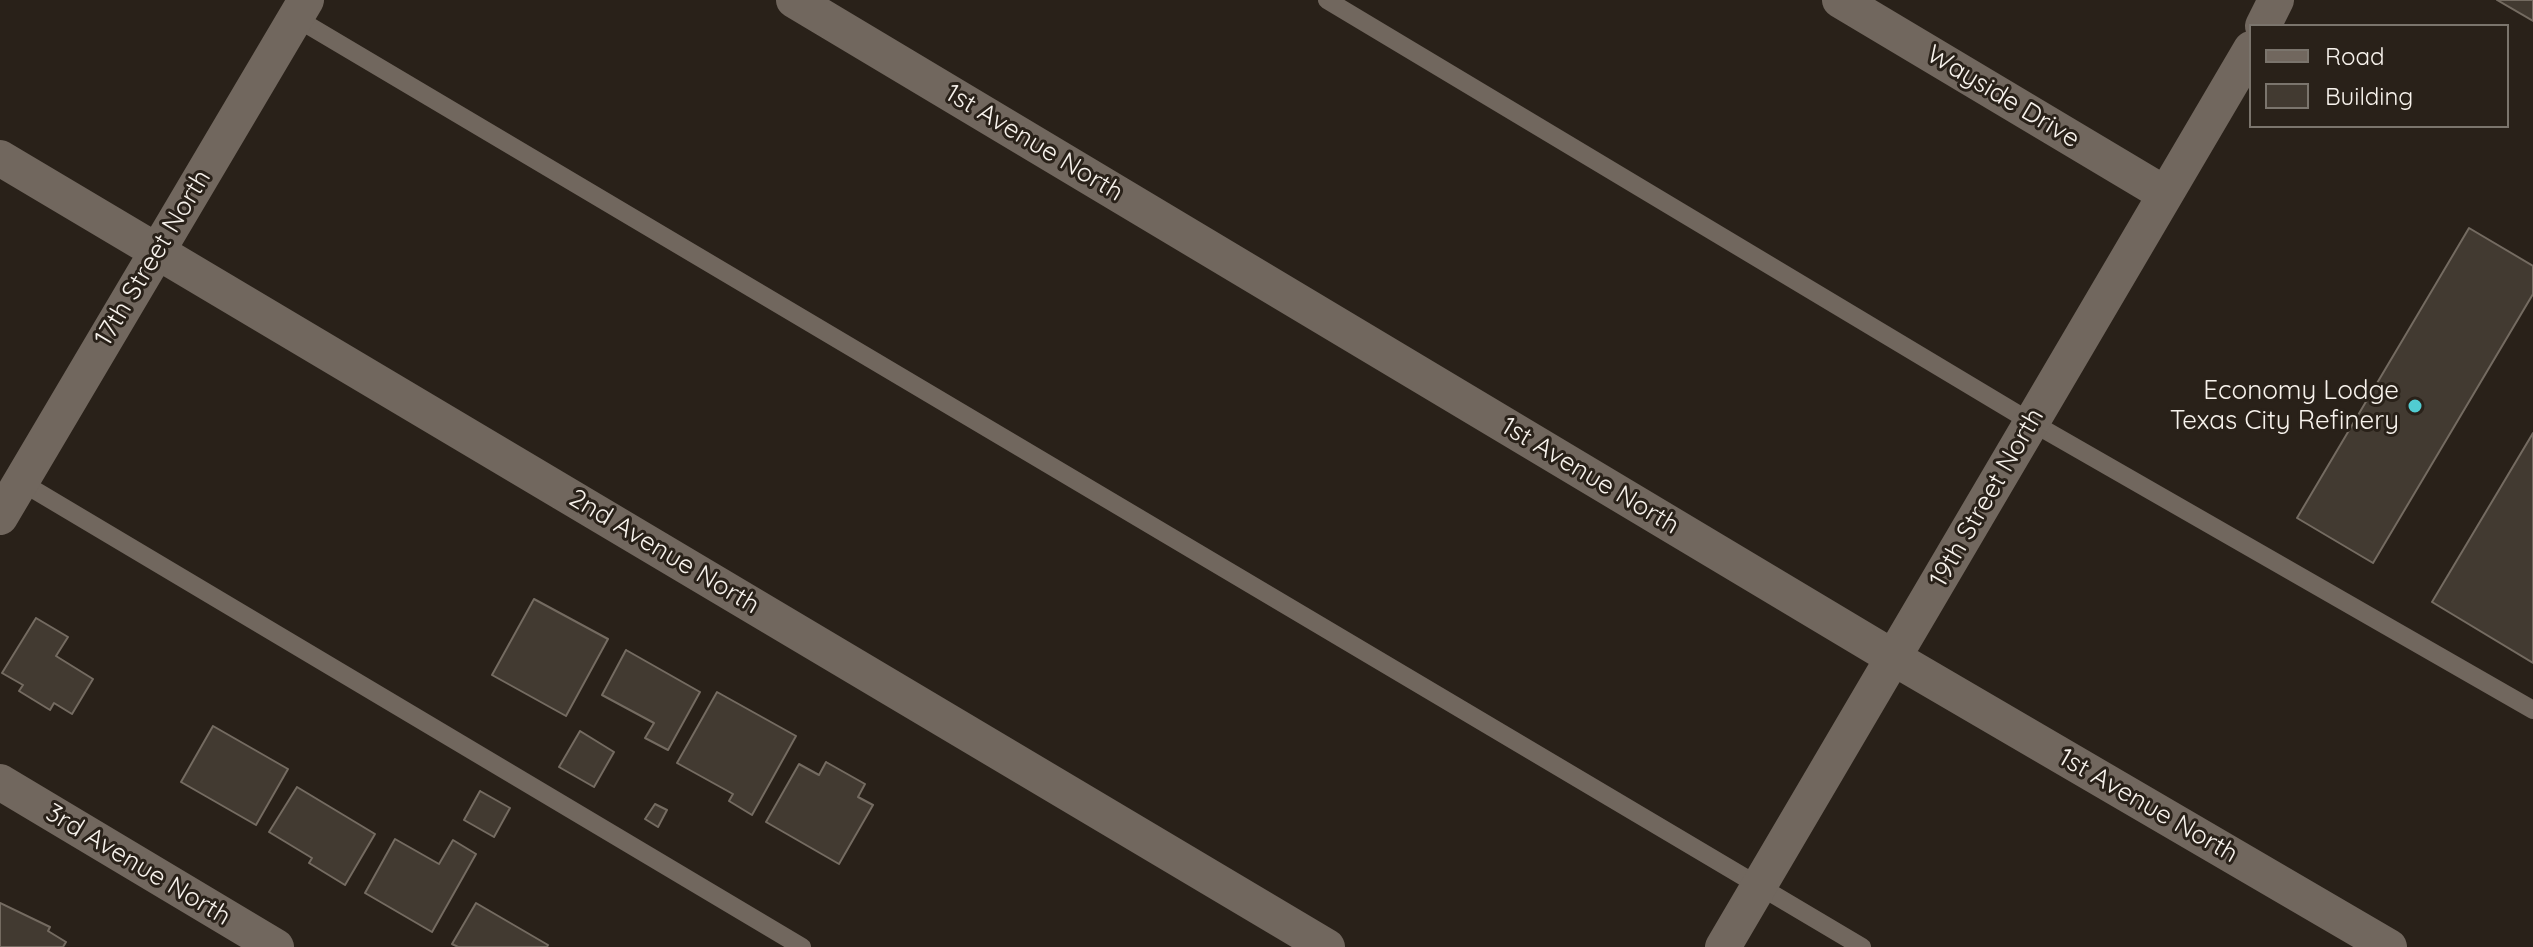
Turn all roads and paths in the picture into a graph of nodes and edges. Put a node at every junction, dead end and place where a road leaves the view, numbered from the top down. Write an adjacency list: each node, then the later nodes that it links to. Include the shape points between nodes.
1 (794, 0): 14 (street, 1st Avenue North)
2 (1327, 0): 11 (lane)
3 (1840, 0): 9 (street, Wayside Drive)
4 (2276, 0): 6 (street)
5 (301, 9): 10 (street, 17th Street North); 17 (lane)
6 (2264, 24)
7 (2249, 52): 9 (street, 19th Street North)
8 (0, 158): 10 (street, 2nd Avenue North)
9 (2165, 194): 11 (street, 19th Street North)
10 (158, 251): 12 (street, 17th Street North); 20 (street, 2nd Avenue North)
11 (2031, 422): 14 (street, 19th Street North); 15 (lane)
12 (21, 482): 13 (street, 17th Street North); 19 (lane)
13 (0, 517)
14 (1894, 658): 17 (street, 19th Street North); 23 (street, 1st Avenue North)
15 (2533, 710)
16 (0, 782): 18 (street, 3rd Avenue North)
17 (1759, 887): 21 (street, 19th Street North); 22 (lane)
18 (276, 947)
19 (802, 947)
20 (1327, 947)
21 (1723, 947)
22 (1862, 947)
23 (2389, 947)

